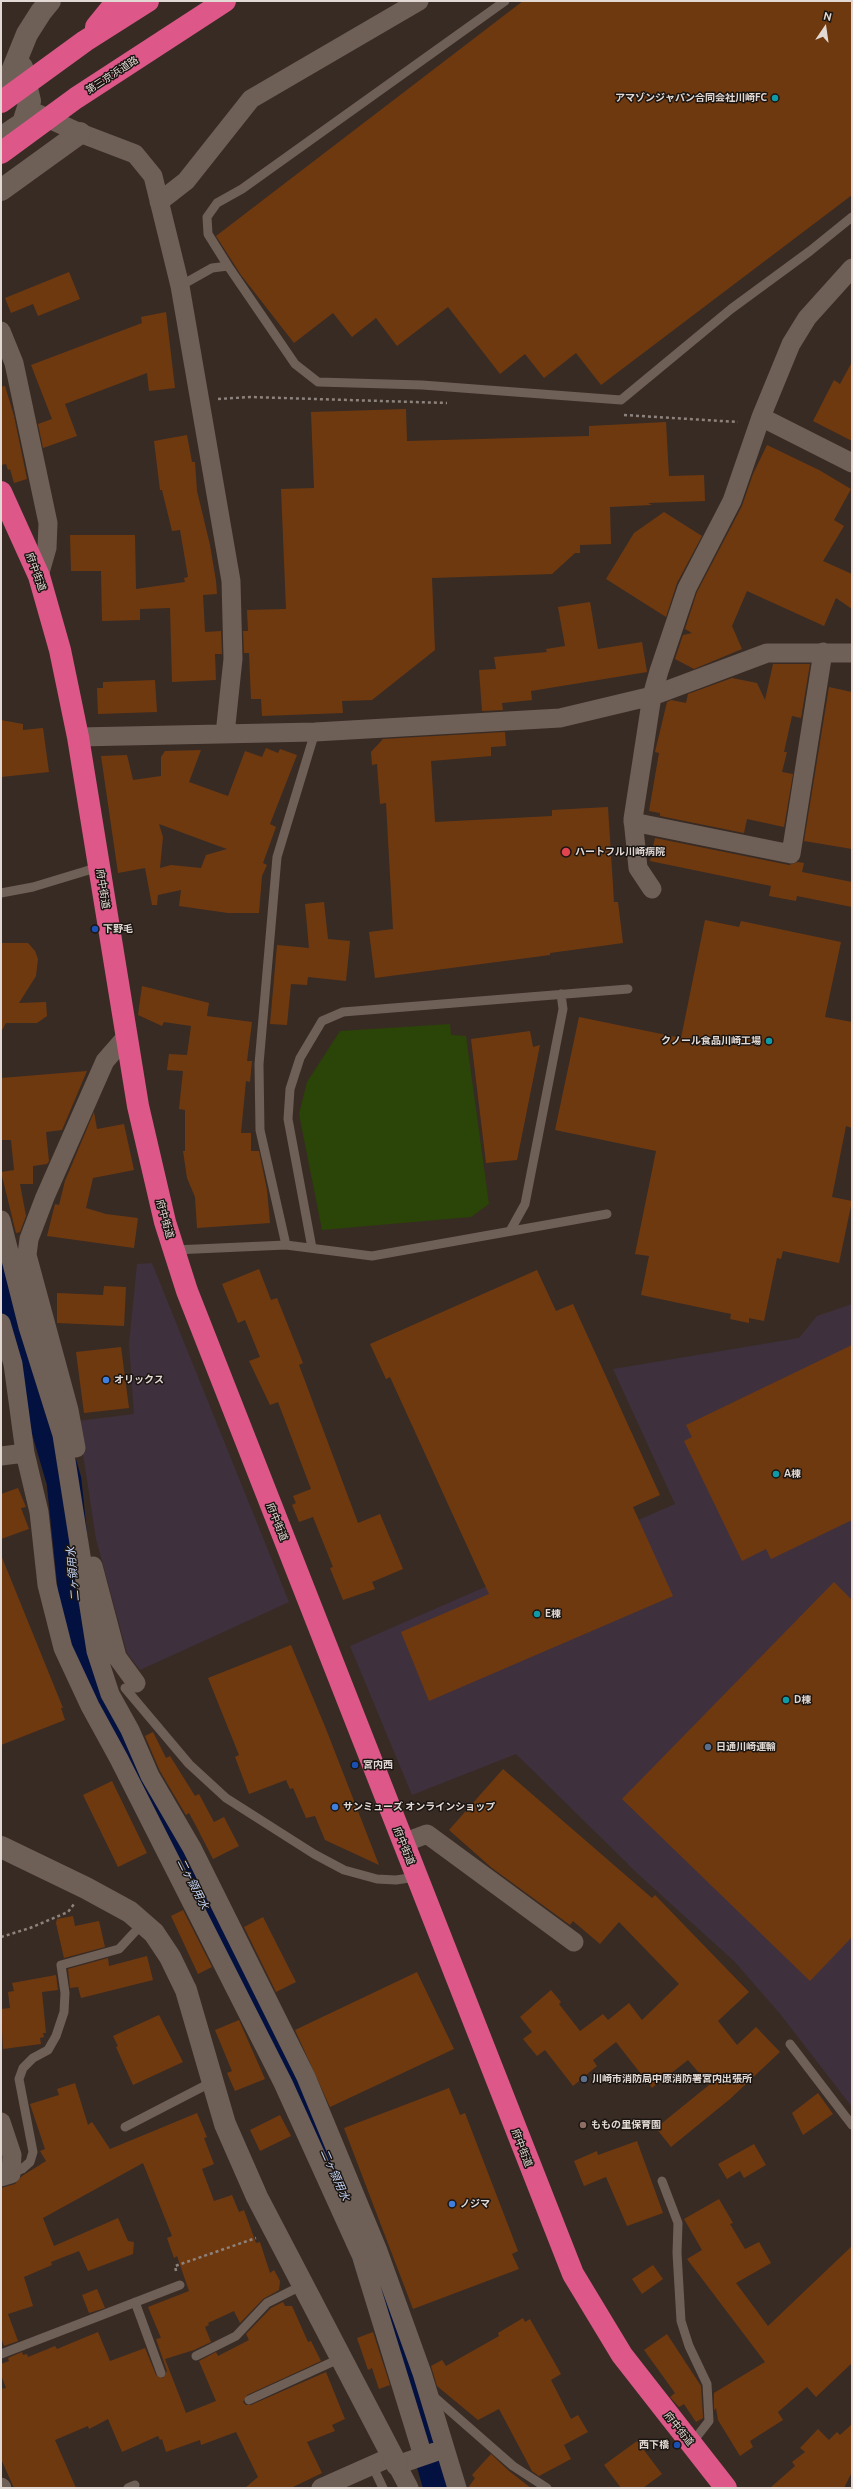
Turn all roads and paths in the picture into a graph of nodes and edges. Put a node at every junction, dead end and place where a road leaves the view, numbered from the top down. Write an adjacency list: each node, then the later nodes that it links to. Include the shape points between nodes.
1 (50, 1): 8 (street, via 27,34)
2 (116, 1): 7 (highway)
3 (148, 1): 7 (highway)
4 (225, 1): 14 (highway, 第三京浜道路, via 76,98)
5 (419, 1): 16 (street, via 251,99 186,181)
6 (505, 1): 18 (lane, via 242,189 217,203 208,217 208,234)
7 (85, 41): 10 (highway)
8 (12, 65): 9 (street); 11 (street, via 30,101)
9 (1, 98)
10 (1, 102)
11 (28, 109): 12 (street); 13 (street, via 23,123)
12 (80, 133): 15 (street); 16 (street, via 135,154 153,176)
13 (1, 138)
14 (1, 153)
15 (1, 190)
16 (159, 202): 20 (street)
17 (852, 217): 18 (lane, via 731,309 621,400 422,385 318,382 295,364)
18 (228, 266): 20 (lane, via 212,268)
19 (852, 268): 25 (street, via 807,318 791,344)
20 (180, 286): 22 (street)
21 (1, 331): 28 (street, via 14,363 48,523 47,548)
22 (200, 400): 23 (path, via 250,397); 33 (street, via 231,580 233,659)
23 (451, 403)
24 (619, 414): 25 (path)
25 (760, 420): 26 (street); 31 (street, via 732,501 687,588)
26 (852, 463)
27 (1, 492): 28 (highway, 府中街道)
28 (38, 576): 34 (highway, 府中街道, via 60,650)
29 (823, 652): 30 (street); 31 (street, via 767,653); 35 (street, via 791,854)
30 (852, 653)
31 (652, 696): 32 (street, via 560,718); 35 (street)
32 (316, 732): 33 (street); 45 (lane, via 276,857 259,1064 260,1130)
33 (225, 734): 34 (street)
34 (78, 737): 36 (highway, 府中街道)
35 (633, 822): 37 (street, via 638,868)
36 (99, 867): 38 (lane, via 33,887); 41 (highway, 府中街道)
37 (652, 889)
38 (1, 893)
39 (628, 989): 40 (lane)
40 (561, 994): 44 (lane, via 563,1009 525,1204); 46 (lane, via 343,1012 322,1021 300,1058 290,1089 288,1119)
41 (126, 1037): 47 (highway, 府中街道, via 147,1152); 48 (street, via 105,1061 44,1197 29,1239)
42 (607, 1214): 44 (lane)
43 (1, 1220): 48 (street)
44 (510, 1231): 46 (lane, via 372,1256)
45 (286, 1245): 46 (lane); 47 (lane)
46 (312, 1248)
47 (174, 1250): 53 (highway, 府中街道, via 186,1291)
48 (13, 1261): 52 (street, via 70,1410 94,1571 117,1657); 75 (street, via 28,1327 62,1435 96,1650 110,1694 130,1730 150,1776 192,1848 306,2077 378,2251)
49 (1, 1323): 50 (street, via 13,1364)
50 (25, 1453): 51 (street); 78 (street, via 39,1512 47,1585 63,1648 90,1706 283,2083 357,2248)
51 (1, 1456)
52 (131, 1685): 55 (lane, via 189,1764 226,1798 344,1870 377,1880)
53 (403, 1843): 55 (highway, 府中街道); 59 (street, via 427,1834)
54 (1, 1847): 56 (street)
55 (416, 1877): 77 (highway, 府中街道, via 573,2274 622,2355)
56 (86, 1888): 57 (street, via 130,1912); 58 (path, via 68,1912)
57 (143, 1923): 61 (street, via 154,1933 170,1957 186,1990); 65 (lane, via 119,1949 61,1965 65,1993 64,2012 56,2036 48,2050 32,2058 23,2068 19,2079 33,2152 30,2162 22,2169)
58 (1, 1937)
59 (574, 1942)
60 (790, 2044): 63 (lane)
61 (212, 2082): 64 (lane); 67 (street, via 225,2124)
62 (1, 2122): 65 (street, via 12,2155)
63 (852, 2125)
64 (126, 2127)
65 (6, 2175)
66 (662, 2181): 77 (lane, via 678,2223 681,2321 706,2384 710,2420)
67 (275, 2232): 68 (path, via 175,2266); 69 (street)
68 (180, 2285): 70 (lane)
69 (303, 2285): 72 (lane, via 267,2303 236,2336); 73 (street)
70 (135, 2302): 71 (lane); 74 (lane)
71 (1, 2354)
72 (196, 2356)
73 (341, 2358): 76 (lane); 79 (street)
74 (160, 2374)
75 (427, 2391): 78 (street); 85 (lane, via 512,2466)
76 (249, 2400)
77 (691, 2444): 86 (highway, 府中街道)
78 (435, 2452): 79 (street); 84 (street)
79 (395, 2460): 80 (street); 83 (street)
80 (372, 2465): 81 (street); 82 (lane)
81 (321, 2488)
82 (383, 2488)
83 (409, 2488)
84 (457, 2488)
85 (547, 2488)
86 (726, 2488)

